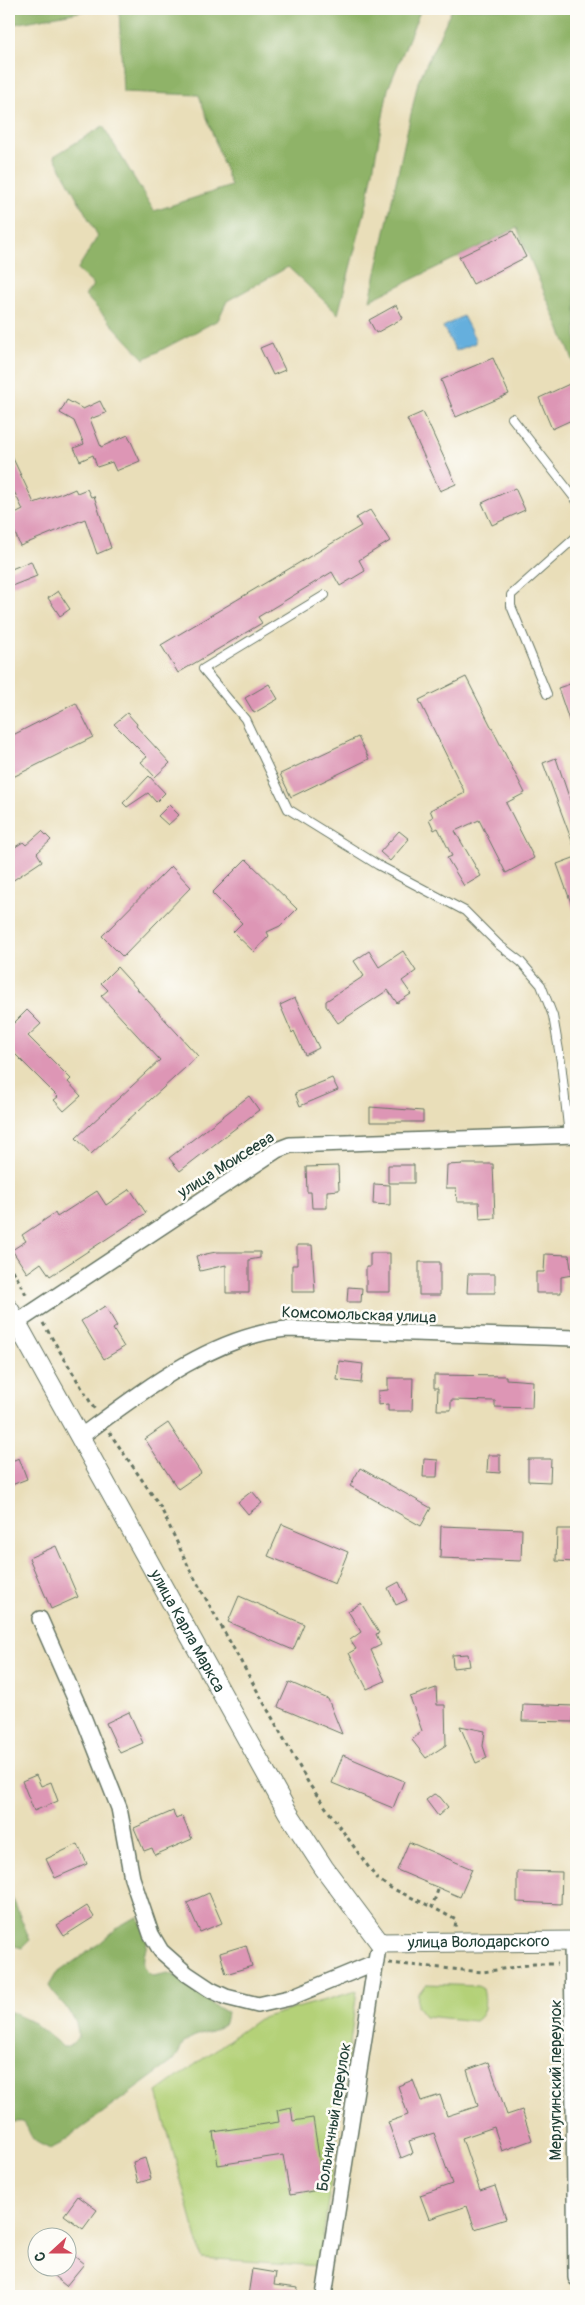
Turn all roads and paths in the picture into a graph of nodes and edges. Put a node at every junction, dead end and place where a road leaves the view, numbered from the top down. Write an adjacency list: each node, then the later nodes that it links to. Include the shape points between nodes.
1 (512, 418): 2 (lane)
2 (576, 500)
3 (576, 537): 5 (lane, via 511,595 512,606)
4 (325, 594): 6 (lane, via 203,669 245,719 288,809 378,865 465,911 521,962 541,985 553,1016)
5 (547, 694)
6 (573, 1136): 8 (street, улица Моисеева, via 290,1145 277,1150)
7 (9, 1264): 8 (path)
8 (35, 1310): 9 (street, улица Моисеева); 11 (path)
9 (12, 1316): 12 (street, улица Карла Маркса)
10 (576, 1338): 11 (street, Комсомольская улица, via 286,1329 263,1331 242,1337 169,1374)
11 (102, 1421): 12 (street, Комсомольская улица); 14 (path, via 160,1506 190,1570 309,1784 377,1879)
12 (80, 1437): 16 (street, улица Карла Маркса, via 287,1811 324,1868)
13 (40, 1619): 17 (street, via 120,1808 132,1878 150,1934 162,1951 211,1990 258,2005 289,1998)
14 (432, 1906)
15 (574, 1941): 16 (street, улица Володарского); 18 (street, Мерлугинский переулок)
16 (380, 1943): 17 (street, Больничный переулок)
17 (376, 1962): 18 (path, via 484,1972 534,1964); 20 (street, Больничный переулок)
18 (572, 1964): 19 (street, Мерлугинский переулок)
19 (576, 2278)
20 (324, 2296)

